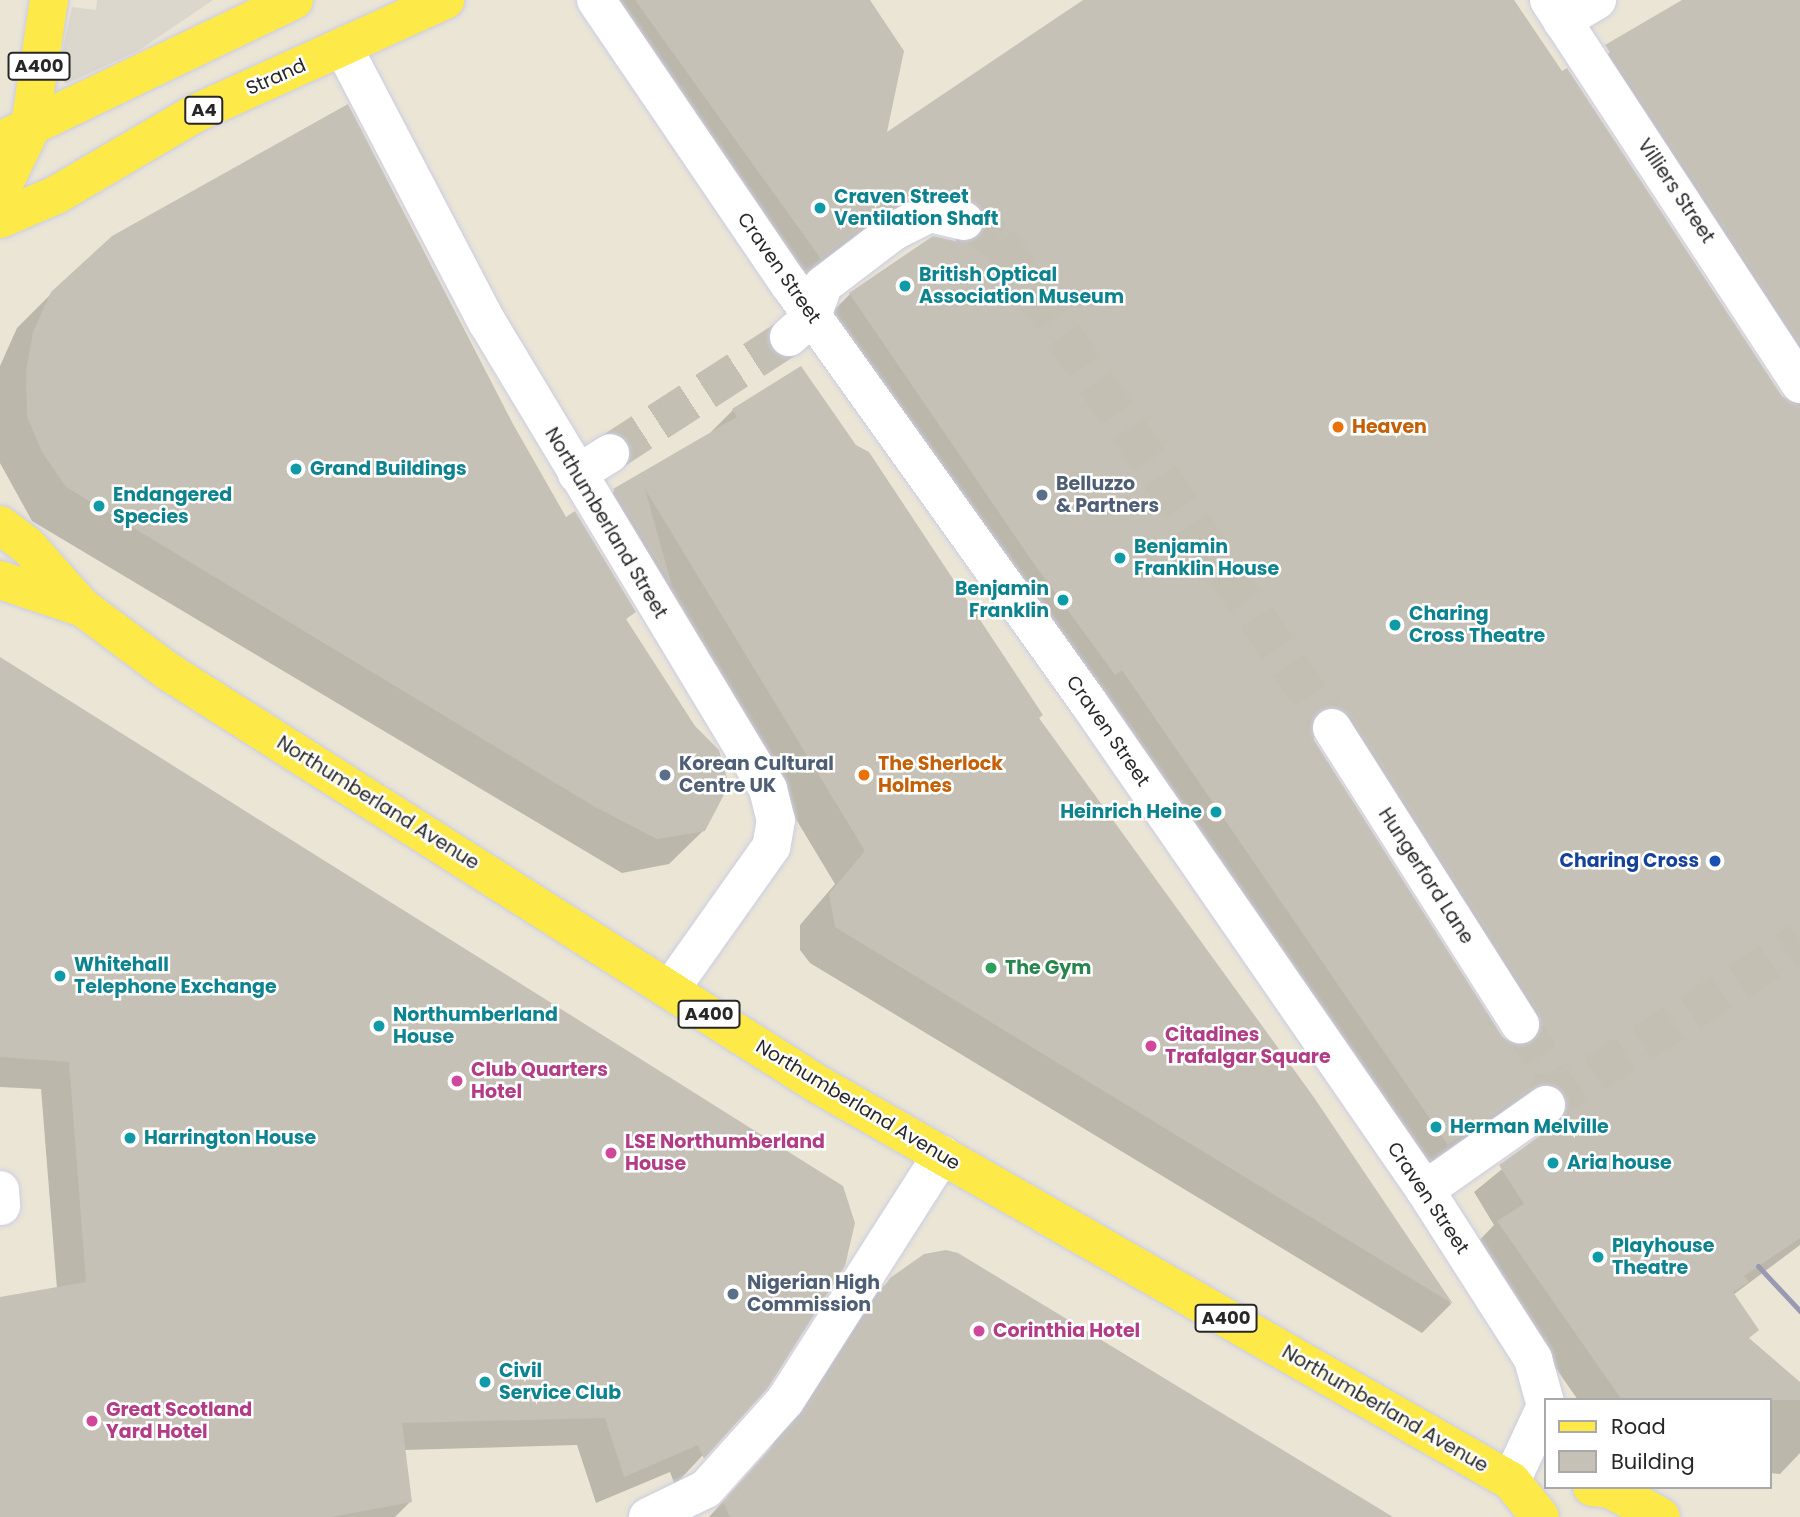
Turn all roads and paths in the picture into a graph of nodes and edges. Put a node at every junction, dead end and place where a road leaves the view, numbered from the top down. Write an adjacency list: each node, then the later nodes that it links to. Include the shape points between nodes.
1 (49, 0): 8 (main road, A400)
2 (293, 0): 8 (main road, via 105,88)
3 (445, 0): 7 (main road, Strand / A4)
4 (596, 0): 12 (street, Craven Street)
5 (1597, 0): 6 (street)
6 (1555, 10): 13 (street, Villiers Street)
7 (343, 47): 10 (main road, Strand / A4, via 194,114 55,195); 15 (street, Northumberland Street, via 487,322)
8 (15, 136): 9 (main road, A400)
9 (0, 192)
10 (0, 219)
11 (964, 221): 12 (street, via 930,213 894,231 823,285)
12 (800, 326): 25 (street, Craven Street)
13 (1800, 384)
14 (610, 453): 15 (street)
15 (577, 474): 20 (street, Northumberland Street, via 768,789 776,820 771,847 752,878)
16 (0, 525): 18 (main road, Northumberland Avenue / A400, via 27,545)
17 (0, 580): 18 (main road, Northumberland Avenue / A400)
18 (82, 607): 20 (main road, Northumberland Avenue / A400, via 169,671)
19 (1332, 728): 21 (street, Hungerford Lane)
20 (671, 988): 23 (main road, Northumberland Avenue / A400)
21 (1521, 1024)
22 (1546, 1105): 25 (street)
23 (942, 1155): 29 (main road, Northumberland Avenue / A400); 31 (street, via 785,1401 706,1489)
24 (0, 1190): 26 (street)
25 (1425, 1190): 27 (street, Craven Street, via 1544,1383)
26 (1, 1206)
27 (1545, 1398)
28 (1545, 1409): 29 (street, Craven Street)
29 (1528, 1482): 32 (main road, Northumberland Avenue / A400)
30 (1611, 1489): 33 (main road)
31 (648, 1517)
32 (1540, 1517)
33 (1661, 1517)

